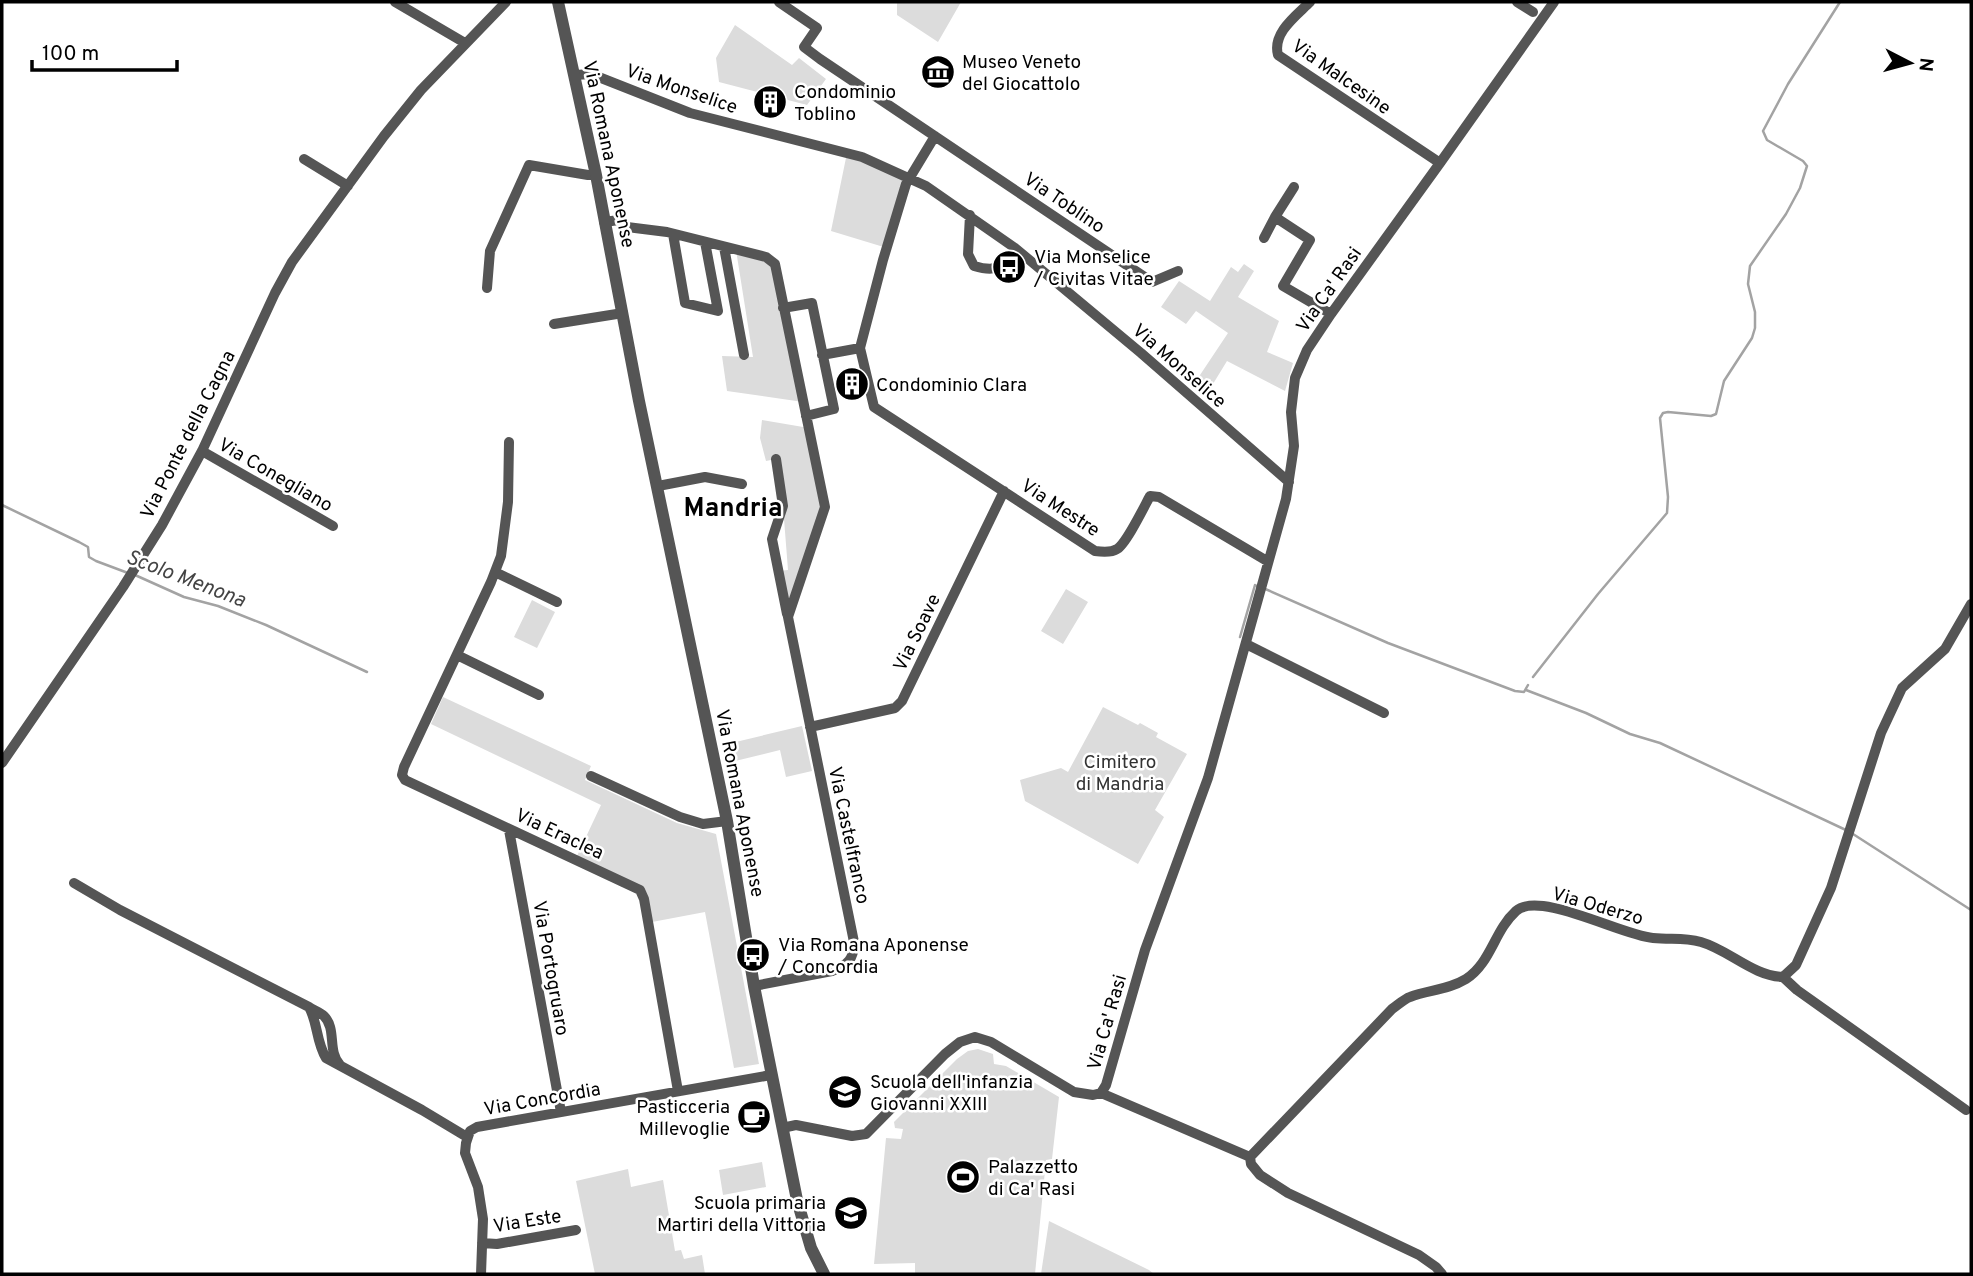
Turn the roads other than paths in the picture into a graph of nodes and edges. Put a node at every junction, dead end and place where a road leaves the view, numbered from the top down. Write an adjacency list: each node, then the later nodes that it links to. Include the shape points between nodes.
1 (395, 2): 9 (street)
2 (506, 2): 9 (street, Via Ponte della Cagna)
3 (558, 2): 10 (street, Via Romana Aponense)
4 (779, 2): 11 (street, Via Toblino, via 817,28 804,47)
5 (1310, 2): 13 (street, Via Malcesine, via 1277,39 1278,55)
6 (1517, 2): 8 (street)
7 (1555, 2): 13 (street, Via Ca' Rasi)
8 (1533, 12)
9 (465, 43): 16 (street, Via Ponte della Cagna, via 421,90)
10 (575, 75): 14 (street, Via Romana Aponense); 15 (street, Via Monselice, via 591,74 690,113 862,157)
11 (935, 136): 15 (street); 28 (street, Via Toblino, via 1152,282)
12 (304, 159): 16 (street)
13 (1440, 163): 34 (street, Via Ca' Rasi)
14 (596, 175): 20 (street, Via Romana Aponense); 29 (street, via 529,165 491,251)
15 (909, 177): 18 (street, Via Monselice); 36 (street, Via Mestre)
16 (348, 186): 41 (street, Via Ponte della Cagna, via 280,283)
17 (1294, 187): 19 (street)
18 (970, 215): 27 (street, Via Monselice); 27 (street, via 968,254 974,265 999,268)
19 (1275, 217): 24 (street); 34 (street, via 1310,240 1283,286)
20 (604, 222): 21 (street, Via Castelfranco, via 618,220); 23 (street, Via Romana Aponense)
21 (626, 227): 22 (street, Via Castelfranco); 23 (street, via 621,234)
22 (673, 234): 25 (street, Via Castelfranco); 31 (street, via 684,303)
23 (607, 236): 32 (street, Via Romana Aponense)
24 (1264, 238)
25 (705, 242): 26 (street, Via Castelfranco); 31 (street)
26 (724, 247): 30 (street, Via Castelfranco, via 766,257 775,264); 33 (street)
27 (1015, 248): 43 (street, Via Monselice)
28 (1178, 271)
29 (487, 288)
30 (783, 308): 38 (street, via 812,303); 39 (street, Via Castelfranco)
31 (718, 310): 33 (street)
32 (622, 313): 35 (street); 45 (street, Via Romana Aponense)
33 (736, 314): 37 (street)
34 (1331, 314): 43 (street, Via Ca' Rasi, via 1295,378)
35 (554, 324)
36 (860, 348): 38 (street); 46 (street, Via Mestre, via 874,407)
37 (744, 355)
38 (822, 355): 39 (street, via 834,409)
39 (806, 416): 52 (street, Via Castelfranco, via 825,507)
40 (509, 442): 49 (street, Via Eraclea, via 508,502)
41 (202, 451): 47 (street, Via Conegliano); 58 (street, Via Ponte della Cagna, via 132,573)
42 (776, 459): 52 (street, Via Castelfranco, via 783,506 772,539)
43 (1289, 482): 48 (street, Via Ca' Rasi)
44 (742, 484): 45 (street, via 705,477)
45 (658, 486): 60 (street, Via Romana Aponense)
46 (1004, 491): 48 (street, Via Mestre, via 1095,551 1106,552 1124,543 1150,496 1159,496); 57 (street, Via Soave, via 902,701 895,708)
47 (333, 526)
48 (1267, 561): 53 (street, Via Ca' Rasi)
49 (495, 572): 50 (street); 54 (street, Via Eraclea)
50 (557, 602)
51 (1971, 604): 63 (street, via 1944,649 1902,688 1881,733 1831,888 1796,965)
52 (788, 617): 57 (street, Via Castelfranco)
53 (1246, 644): 56 (street); 67 (street, Via Ca' Rasi, via 1208,778 1145,950)
54 (457, 655): 55 (street); 61 (street, Via Eraclea, via 402,775)
55 (539, 695)
56 (1384, 713)
57 (810, 727): 64 (street, Via Castelfranco, via 854,952 850,962 832,971)
58 (2, 764)
59 (590, 776): 60 (street, via 680,817 704,824)
60 (727, 821): 64 (street, Via Romana Aponense)
61 (509, 830): 66 (street, Via Eraclea, via 639,890); 69 (street, Via Portogruaro)
62 (74, 883): 71 (street, Via Concordia, via 323,1015 335,1060 341,1066)
63 (1783, 977): 68 (street, Via Oderzo); 72 (street, Via Oderzo, via 1773,977 1703,943 1679,937 1652,939 1547,905 1517,909 1482,965 1466,979 1408,998 1392,1009)
64 (754, 986): 65 (street, Via Romana Aponense)
65 (771, 1075): 66 (street, Via Concordia); 70 (street, Via Romana Aponense)
66 (678, 1091): 69 (street, Via Concordia)
67 (1101, 1093): 70 (street, Via Ca' Rasi, via 1074,1092 975,1037 945,1054 866,1134 852,1136 796,1125); 72 (street)
68 (1966, 1110)
69 (561, 1112): 71 (street, Via Concordia, via 477,1127)
70 (782, 1128): 76 (street, Via Romana Aponense, via 802,1222)
71 (467, 1137): 74 (street, Via Este, via 465,1153 478,1187 483,1219)
72 (1250, 1157): 77 (street, via 1260,1175 1288,1193 1419,1255)
73 (576, 1230): 74 (street, Via Este)
74 (482, 1243): 75 (street, Via Este)
75 (481, 1274)
76 (824, 1274)
77 (1442, 1274)

